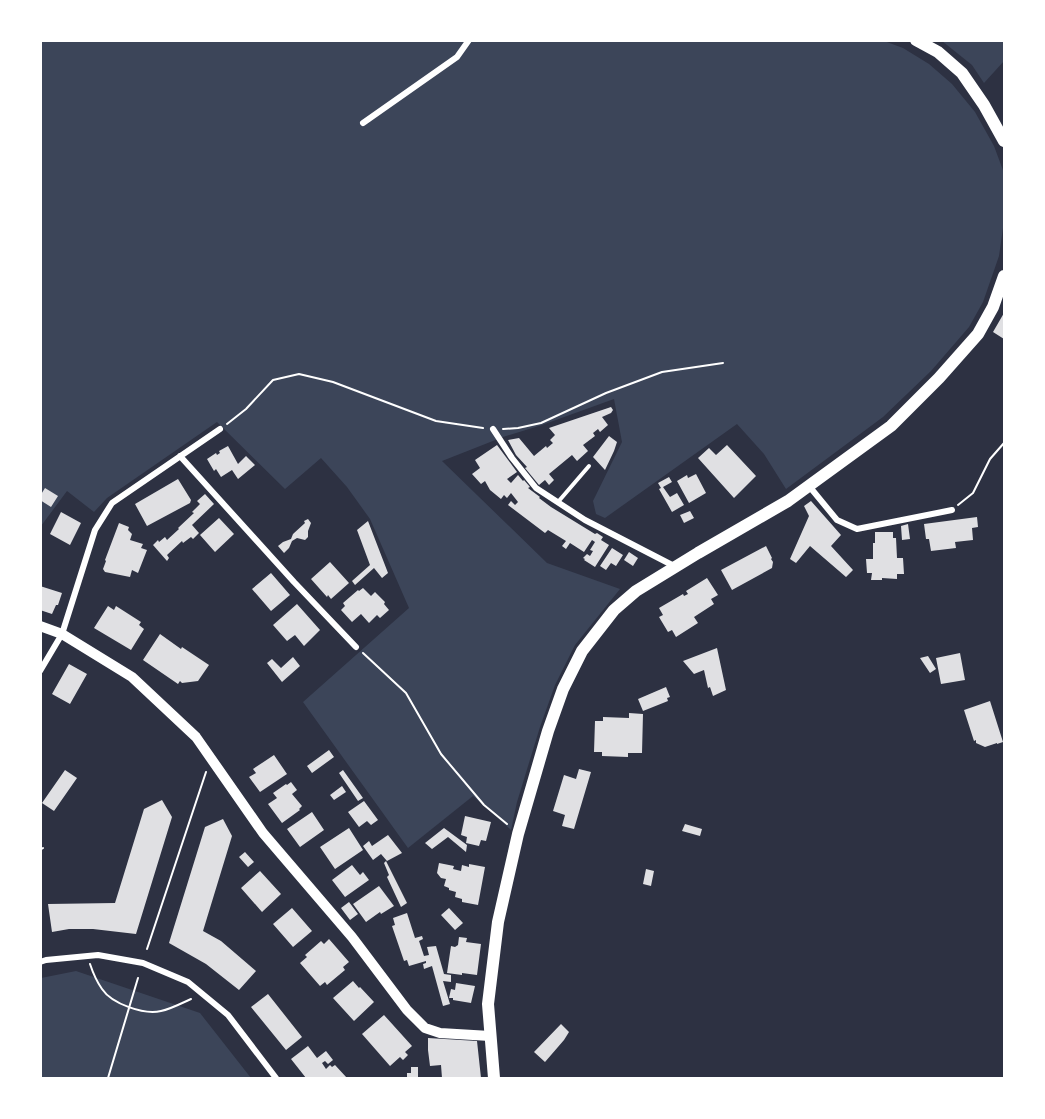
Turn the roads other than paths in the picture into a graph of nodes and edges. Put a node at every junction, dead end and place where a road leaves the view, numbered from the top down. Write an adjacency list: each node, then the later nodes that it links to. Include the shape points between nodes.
1 (469, 40): 3 (street, via 457,57)
2 (916, 40): 4 (main road, via 938,52 962,73)
3 (363, 123)
4 (1005, 141)
5 (1005, 276): 10 (main road, via 978,334 939,378 891,426)
6 (220, 429): 8 (street)
7 (493, 429): 11 (street, via 536,488)
8 (180, 456): 15 (street, via 112,503 95,530); 16 (street)
9 (589, 466): 11 (lane)
10 (809, 486): 12 (street, via 837,520 857,529); 13 (main road)
11 (557, 502): 13 (street)
12 (952, 510)
13 (676, 567): 19 (main road, via 636,591 614,610 582,651 563,689 518,834 498,922 488,1004)
14 (40, 626): 15 (street)
15 (62, 634): 17 (street); 19 (street, via 132,677 196,737 263,833 425,1028)
16 (356, 647)
17 (40, 671)
18 (40, 962): 20 (street, via 98,956 143,963 188,982 228,1015)
19 (490, 1036): 21 (main road)
20 (276, 1078)
21 (494, 1078)

